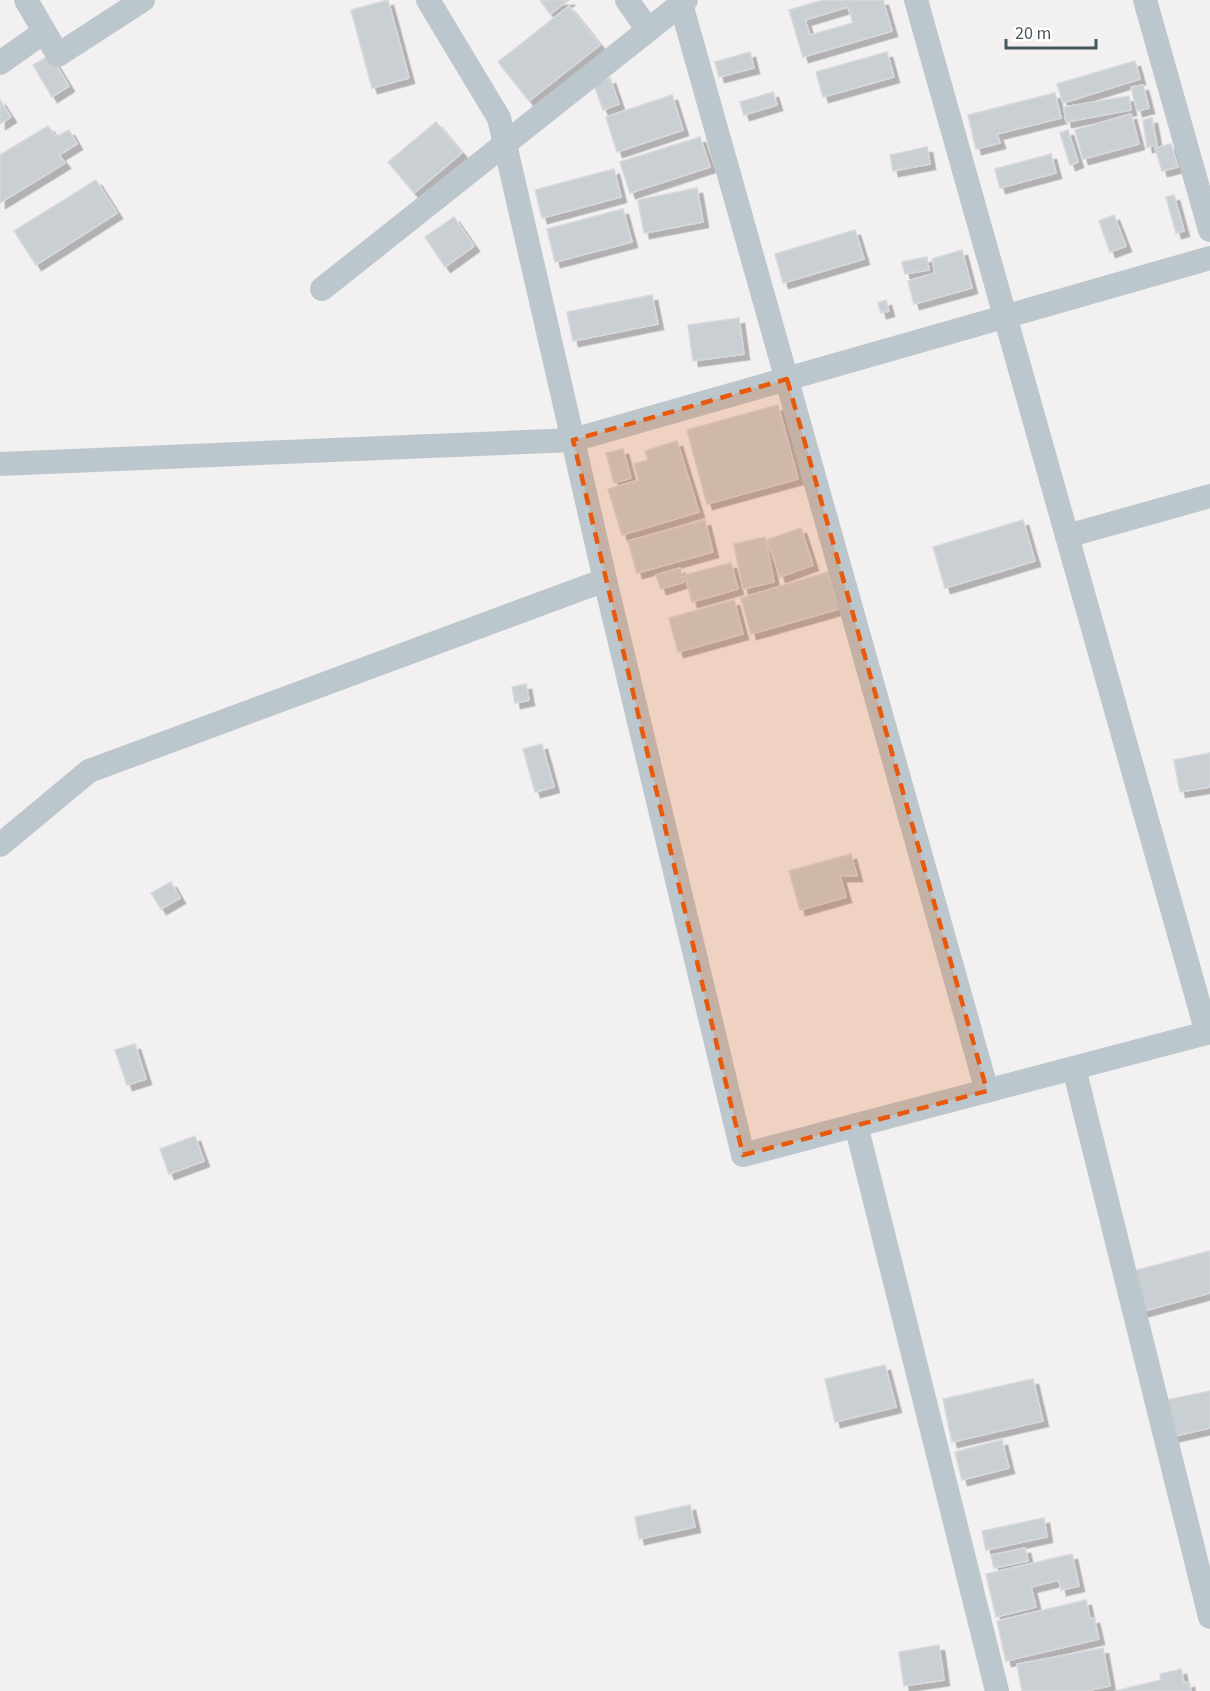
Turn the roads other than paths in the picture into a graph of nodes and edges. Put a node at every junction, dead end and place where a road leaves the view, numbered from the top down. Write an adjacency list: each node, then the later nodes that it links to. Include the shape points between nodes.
1 (26, 0): 9 (street)
2 (143, 0): 9 (street, via 58,55)
3 (428, 0): 11 (street, via 499,118)
4 (627, 0): 8 (street)
5 (916, 0): 15 (street)
6 (1145, 0): 12 (street)
7 (684, 2): 8 (street); 16 (street)
8 (648, 30): 11 (street)
9 (44, 32): 10 (street)
10 (0, 63)
11 (505, 144): 14 (street); 17 (street)
12 (1210, 230)
13 (1210, 258): 15 (street)
14 (322, 289)
15 (1005, 316): 16 (street); 20 (street)
16 (787, 379): 17 (street); 25 (street)
17 (573, 440): 18 (street); 21 (street)
18 (0, 464)
19 (1210, 496): 20 (street)
20 (1067, 536): 23 (street)
21 (605, 580): 22 (street, via 89,771); 26 (street, via 742,1155)
22 (0, 845)
23 (1209, 1032): 24 (street)
24 (1074, 1068): 25 (street); 27 (street)
25 (987, 1090): 26 (street)
26 (856, 1125): 28 (street)
27 (1210, 1617)
28 (997, 1691)

